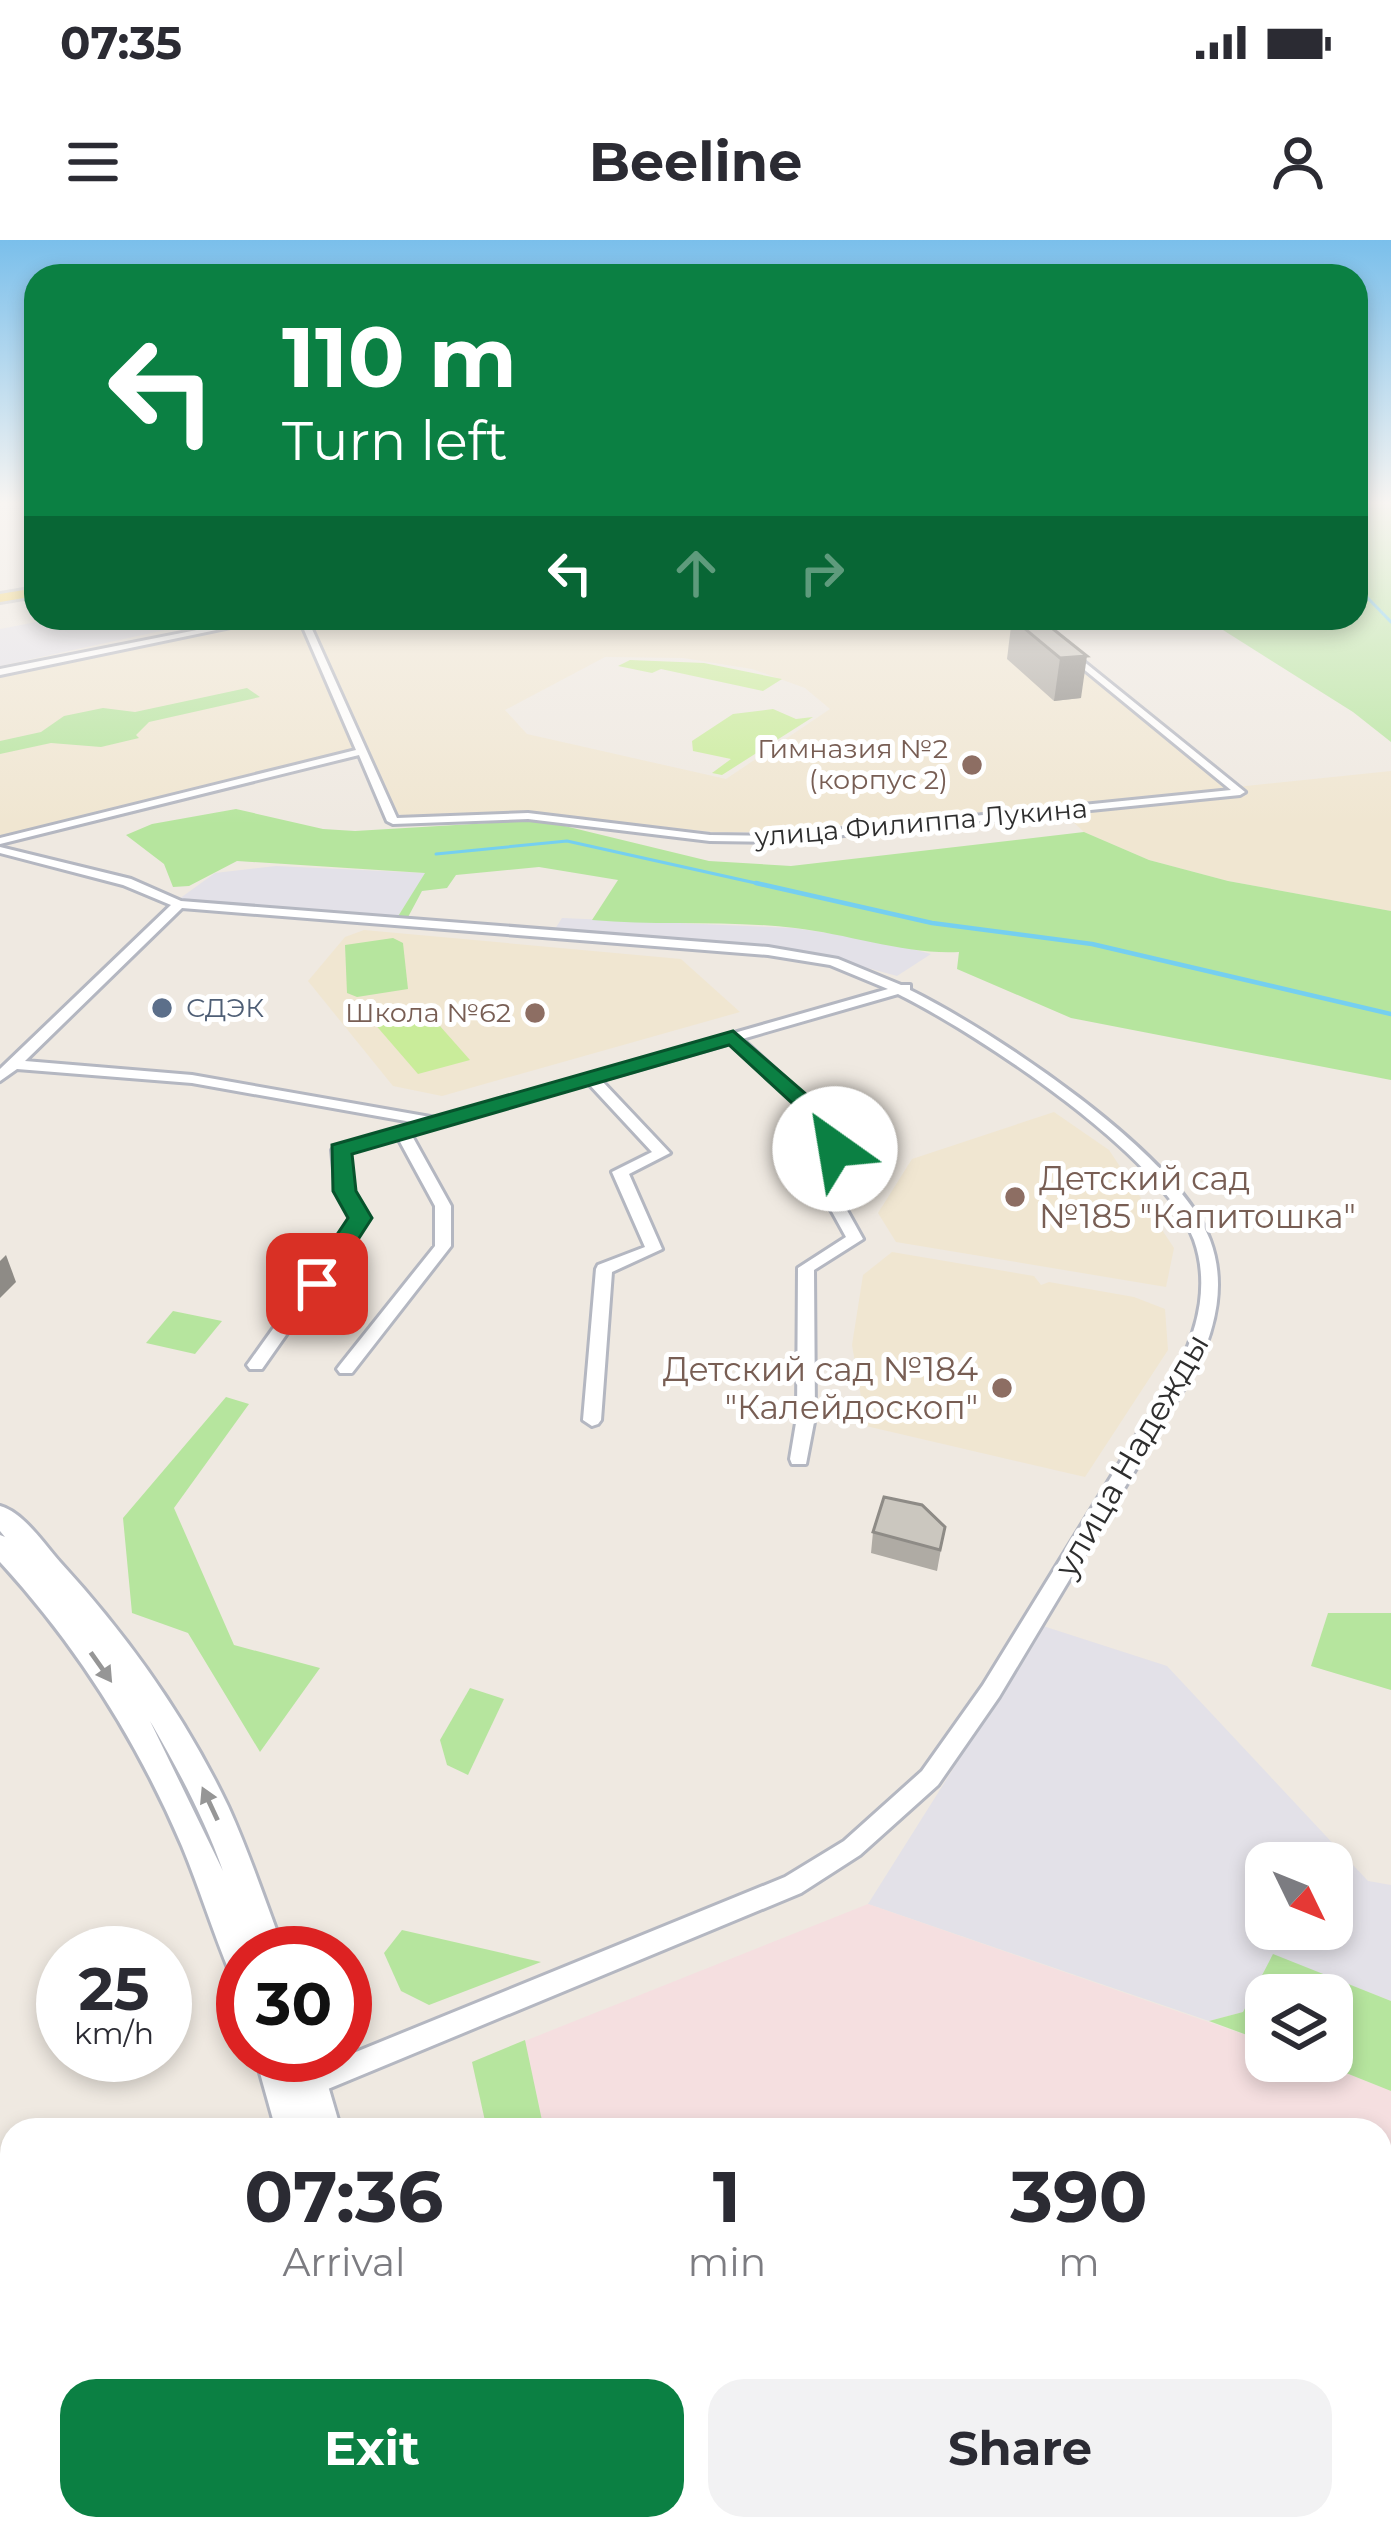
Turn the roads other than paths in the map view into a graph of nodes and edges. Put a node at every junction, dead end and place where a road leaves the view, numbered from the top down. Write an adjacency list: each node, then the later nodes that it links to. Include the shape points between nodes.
1 (209, 630): 4 (street)
2 (308, 630): 5 (street, улица Филиппа Лукина)
3 (1058, 644): 5 (street, улица Филиппа Лукина, via 1240,792 807,837 725,838 528,816 392,821)
4 (0, 672)
5 (363, 751): 6 (street)
6 (0, 845): 7 (street, улица Надежды)
7 (179, 904): 8 (street, улица Надежды, via 765,952 857,968); 10 (street)
8 (905, 988): 9 (street); 23 (street, улица Надежды, via 1108,1129 1178,1197 1209,1264 1212,1304 1190,1365 930,1778 852,1848 794,1885)
9 (733, 1037): 12 (street); 18 (street, via 844,1139 816,1168 854,1239 806,1268)
10 (13, 1064): 11 (street); 13 (street, via 192,1079)
11 (0, 1077)
12 (591, 1078): 13 (street); 17 (street, via 662,1154 620,1172 654,1249 604,1269)
13 (436, 1123): 14 (street)
14 (402, 1132): 15 (street, via 340,1150 344,1191 360,1218); 16 (street, via 443,1206 442,1246)
15 (256, 1366)
16 (346, 1369)
17 (592, 1420)
18 (799, 1459)
19 (9, 1538): 20 (main road)
20 (47, 1580): 21 (main road, one-way to 21, via 154,1748); 22 (main road, one-way to 20, via 195,1773 149,1694)
21 (229, 1926)
22 (258, 1926)
23 (298, 2091): 24 (main road)
24 (315, 2118)

